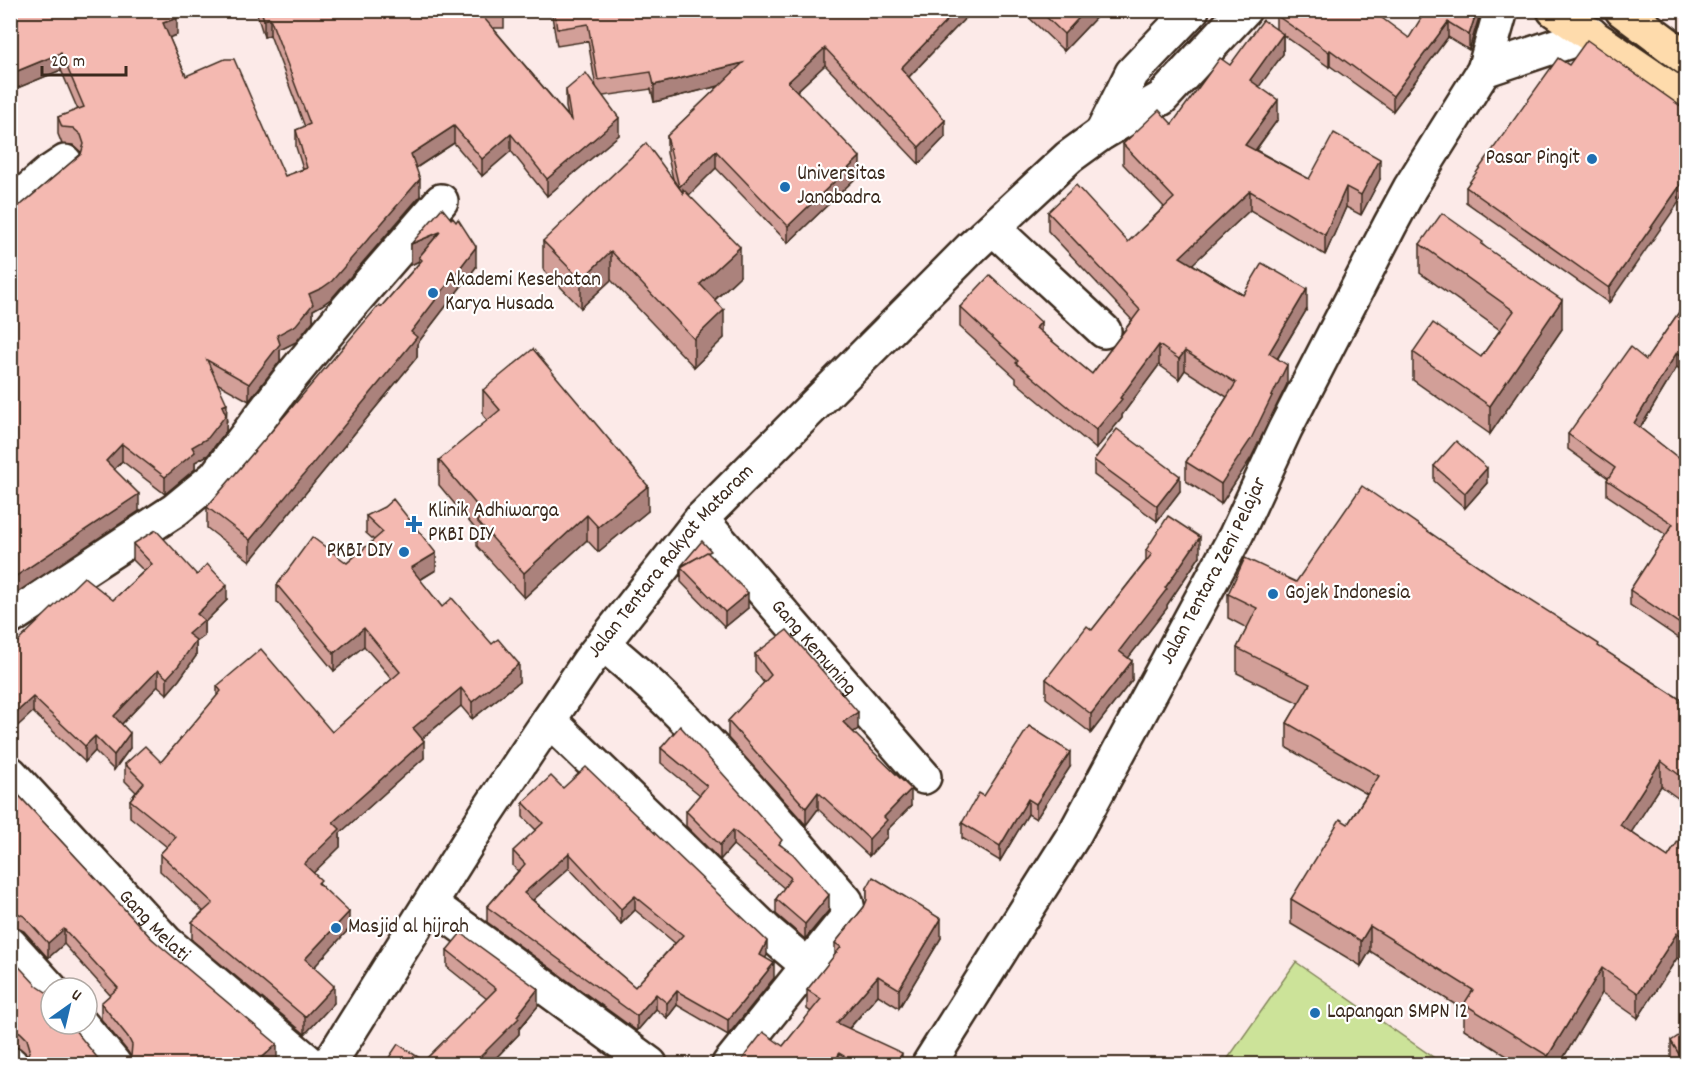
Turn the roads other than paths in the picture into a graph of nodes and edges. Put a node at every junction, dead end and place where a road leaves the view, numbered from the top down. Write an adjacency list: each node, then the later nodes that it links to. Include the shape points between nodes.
1 (1192, 10): 10 (street, Jalan Tentara Rakyat Mataram, via 1132,73)
2 (1244, 10): 10 (street, Jalan Tentara Rakyat Mataram, via 1162,98)
3 (1501, 10): 8 (street, Jalan Tentara Zeni Pelajar)
4 (1554, 10): 6 (main road)
5 (1622, 10): 7 (main road)
6 (1591, 34): 8 (street); 9 (main road)
7 (1686, 58)
8 (1484, 70): 32 (street, Jalan Tentara Zeni Pelajar, via 1390,225 1236,535 1075,833)
9 (1686, 100)
10 (1102, 133): 14 (street, Jalan Tentara Rakyat Mataram, via 1069,157)
11 (64, 162): 13 (street)
12 (441, 201): 17 (street, via 287,382 215,477 175,510)
13 (10, 206)
14 (993, 228): 15 (street); 16 (street, Jalan Tentara Rakyat Mataram)
15 (1104, 332)
16 (701, 519): 18 (street, Jalan Tentara Rakyat Mataram); 21 (street, Gang Kemuning)
17 (10, 618)
18 (603, 644): 19 (street, Jalan Tentara Rakyat Mataram); 24 (street, via 704,738 846,901 849,915)
19 (549, 720): 22 (street, Jalan Tentara Rakyat Mataram); 24 (street)
20 (10, 773): 28 (street, Gang Melati, via 166,942)
21 (924, 777)
22 (431, 904): 29 (street, Jalan Tentara Rakyat Mataram); 30 (street)
23 (10, 944): 25 (street)
24 (807, 965): 31 (street)
25 (39, 976)
26 (91, 1036): 27 (street)
27 (114, 1065)
28 (311, 1065)
29 (329, 1065)
30 (650, 1065)
31 (729, 1065)
32 (929, 1065)

